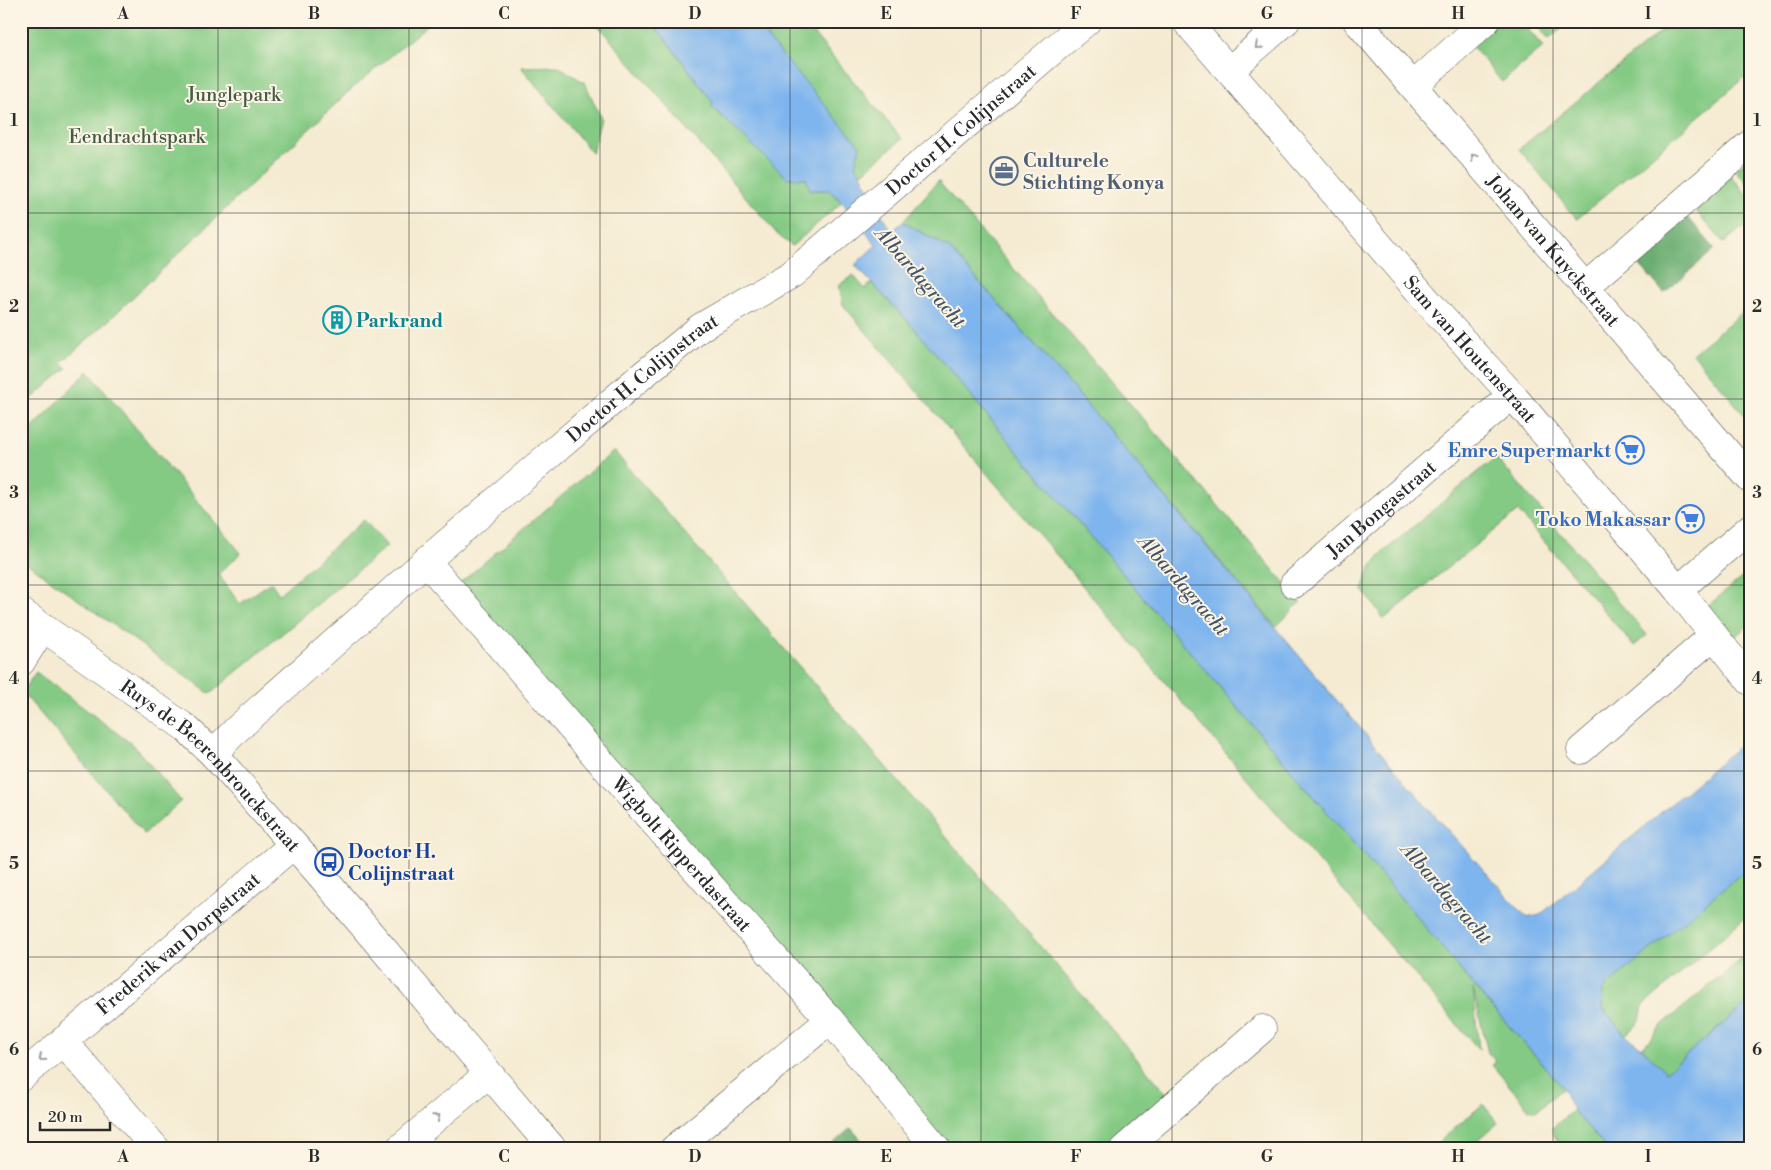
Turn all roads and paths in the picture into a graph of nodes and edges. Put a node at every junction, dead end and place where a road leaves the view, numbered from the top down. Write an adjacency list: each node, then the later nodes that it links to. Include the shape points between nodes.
1 (1087, 21): 13 (street, Doctor H. Colijnstraat, via 792,274 701,327)
2 (1186, 21): 6 (street, Sam van Houtenstraat)
3 (1286, 21): 6 (street, one-way to 6)
4 (1357, 21): 7 (street, Johan van Kuyckstraat)
5 (1486, 21): 7 (street)
6 (1229, 70): 10 (street, Sam van Houtenstraat)
7 (1414, 85): 9 (street, Johan van Kuyckstraat, one-way to 7)
8 (1750, 144): 9 (street)
9 (1585, 287): 11 (street, Johan van Kuyckstraat)
10 (1512, 395): 14 (street, Jan Bongastraat); 15 (street, Sam van Houtenstraat)
11 (1750, 479)
12 (1750, 528): 15 (street)
13 (426, 561): 21 (street, Doctor H. Colijnstraat); 23 (street, Wigbolt Ripperdastraat)
14 (1294, 584)
15 (1678, 590): 17 (street, Sam van Houtenstraat)
16 (32, 620): 18 (street); 21 (street, Ruys de Beerenbrouckstraat, via 186,728)
17 (1713, 636): 19 (street, Sam van Houtenstraat); 20 (street)
18 (21, 662)
19 (1750, 680)
20 (1581, 750)
21 (213, 754): 22 (street, Ruys de Beerenbrouckstraat)
22 (293, 845): 25 (street, Frederik van Dorpstraat); 26 (street, Ruys de Beerenbrouckstraat)
23 (830, 1020): 31 (street); 32 (street, Wigbolt Ripperdastraat)
24 (1262, 1029): 33 (street)
25 (63, 1041): 27 (street, Frederik van Dorpstraat, one-way to 27); 28 (street)
26 (488, 1074): 29 (street, one-way to 26); 30 (street, Ruys de Beerenbrouckstraat)
27 (21, 1077)
28 (156, 1149)
29 (399, 1149)
30 (553, 1149)
31 (674, 1149)
32 (937, 1149)
33 (1124, 1149)

